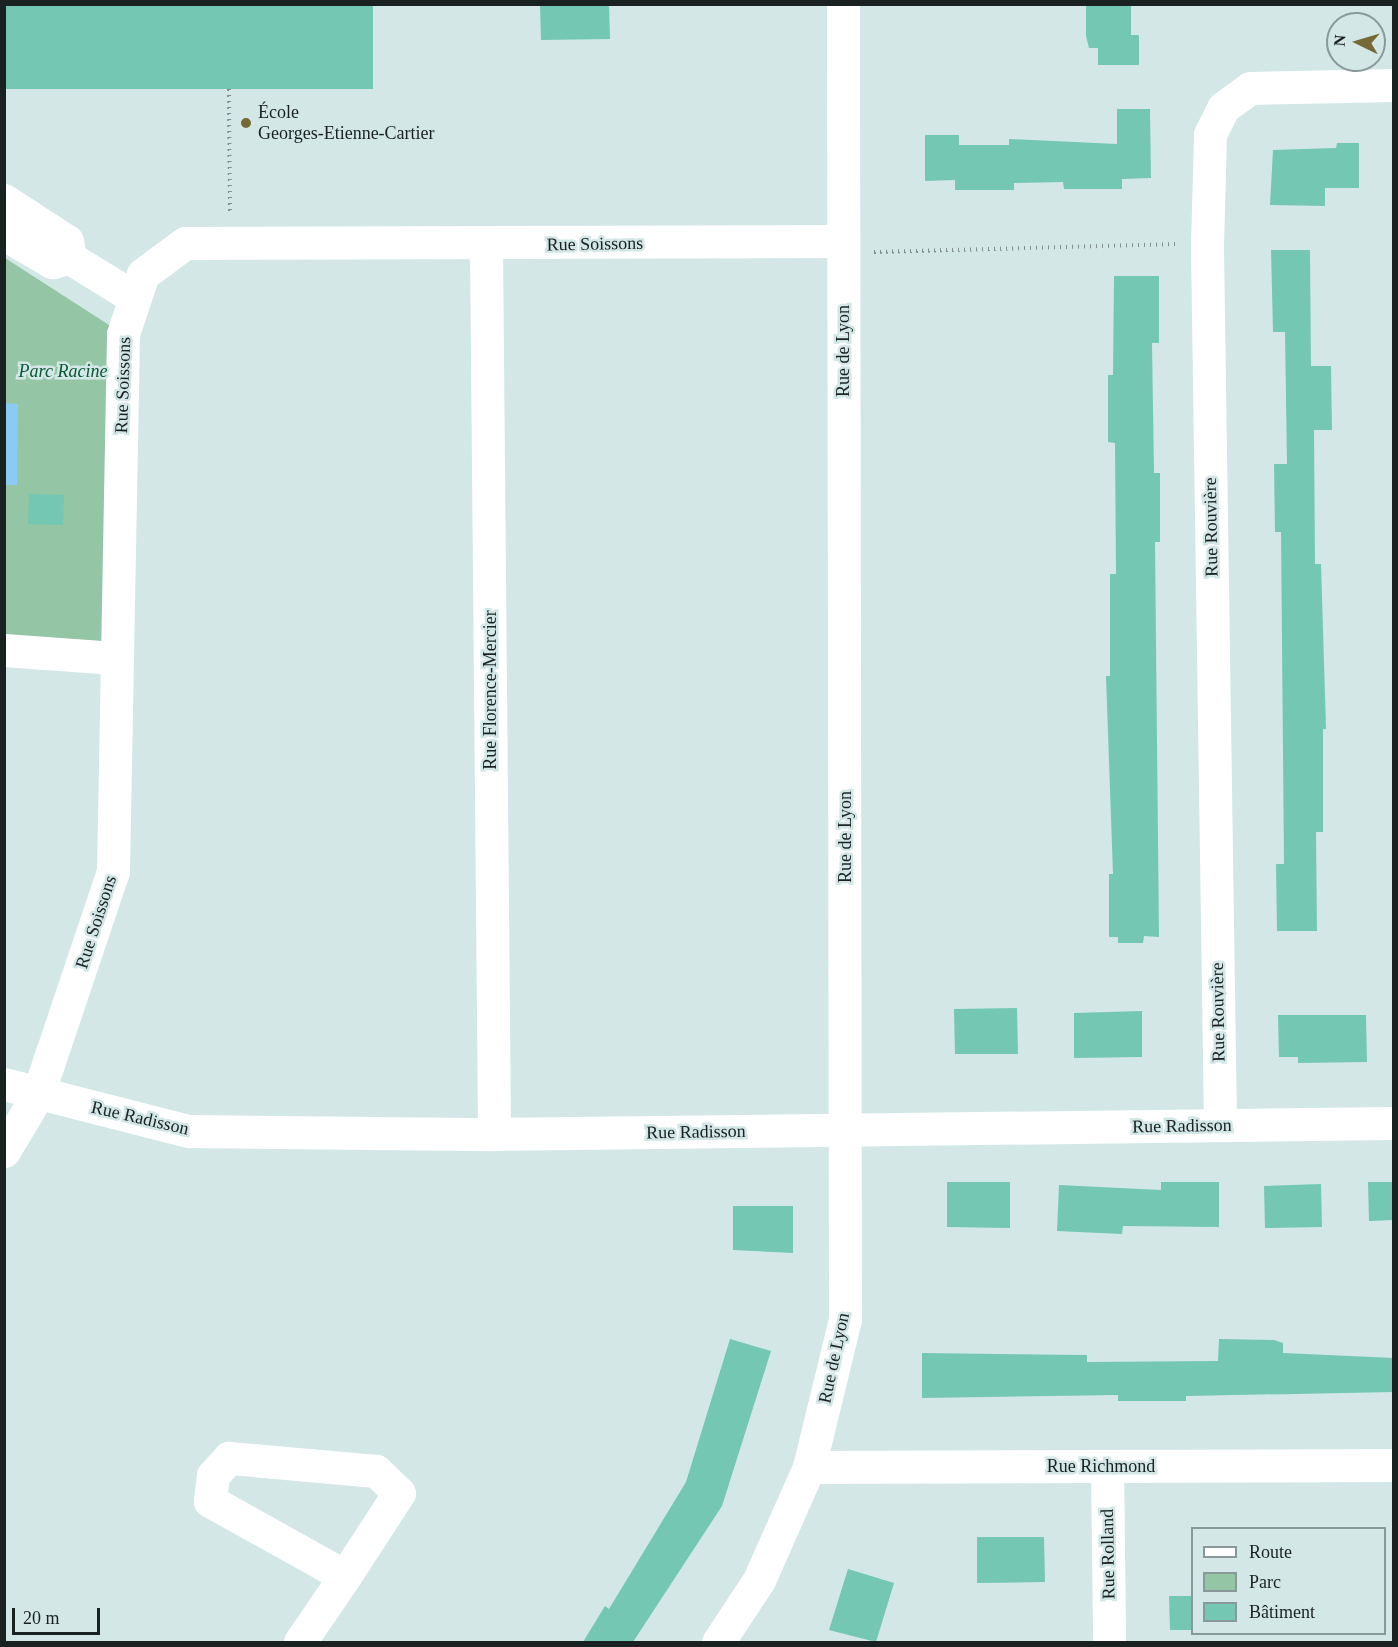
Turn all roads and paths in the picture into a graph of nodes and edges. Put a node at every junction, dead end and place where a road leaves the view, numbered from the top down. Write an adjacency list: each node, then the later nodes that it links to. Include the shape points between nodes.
1 (843, 4): 6 (street, Rue de Lyon)
2 (1394, 85): 8 (street, Rue Rouvière, via 1250,88 1224,107 1210,134)
3 (229, 89): 7 (path)
4 (4, 200): 10 (street, via 67,241)
5 (4, 234): 10 (street, via 52,262)
6 (842, 241): 8 (path, via 878,253); 9 (street, Rue Soissons); 18 (street, Rue de Lyon)
7 (230, 242): 9 (street, Rue Soissons); 11 (street, Rue Soissons, via 185,243 143,274)
8 (1207, 244): 17 (street, Rue Rouvière)
9 (486, 246): 19 (street, Rue Florence-Mercier)
10 (70, 258): 11 (street)
11 (135, 298): 13 (street, Rue Soissons, via 123,334)
12 (4, 650): 13 (street)
13 (115, 658): 15 (street, Rue Soissons, via 113,871)
14 (4, 1084): 15 (street, Rue Radisson)
15 (38, 1094): 19 (street, Rue Radisson, via 189,1131); 20 (street, Rue Soissons)
16 (1394, 1123): 17 (street, Rue Radisson)
17 (1220, 1125): 18 (street, Rue Radisson)
18 (847, 1130): 19 (street, Rue Radisson); 23 (street, Rue de Lyon, via 845,1319)
19 (494, 1134)
20 (4, 1151)
21 (1394, 1465): 22 (street, Rue Richmond)
22 (1107, 1466): 23 (street, Rue Richmond); 27 (street, Rue Rolland)
23 (809, 1467): 26 (street, Rue de Lyon, via 759,1580)
24 (345, 1576): 24 (street, via 210,1502 213,1475 229,1458 376,1471 399,1493); 25 (street)
25 (300, 1642)
26 (718, 1642)
27 (1109, 1642)

